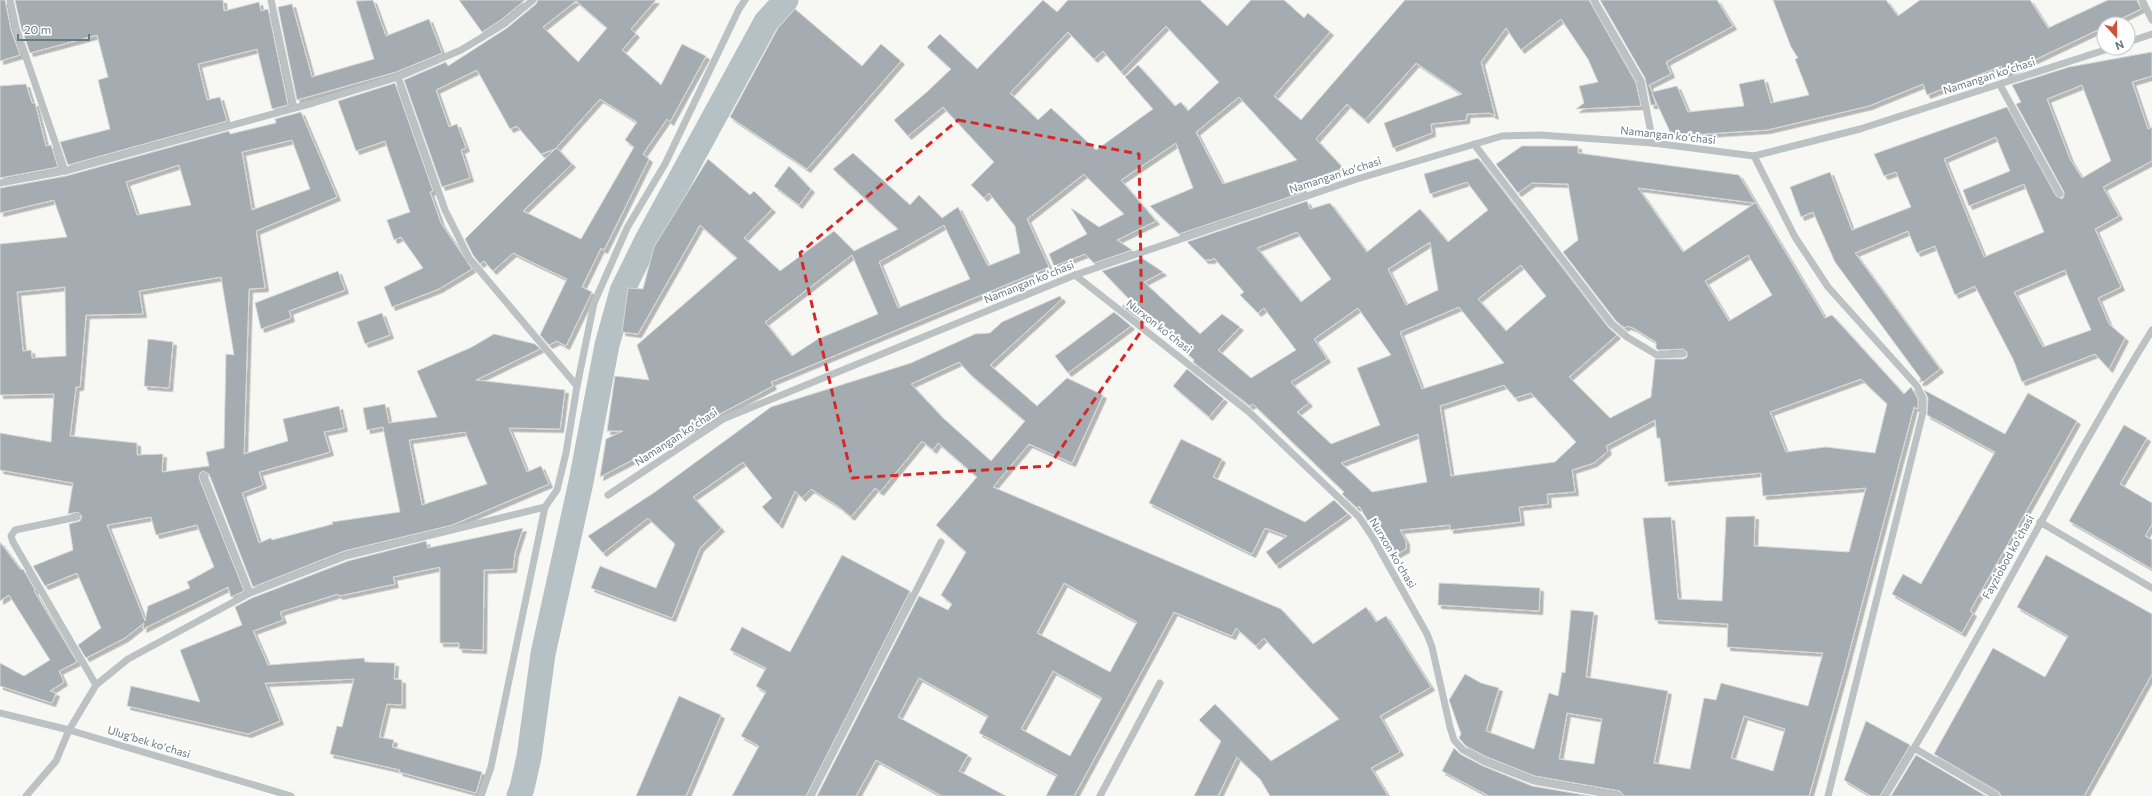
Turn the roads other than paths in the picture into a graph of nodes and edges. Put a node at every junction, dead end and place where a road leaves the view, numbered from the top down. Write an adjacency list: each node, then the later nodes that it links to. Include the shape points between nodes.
1 (10, 0): 17 (street, via 16,28)
2 (271, 0): 13 (street)
3 (532, 0): 11 (street, via 504,24 461,50)
4 (745, 0): 23 (street, via 665,164 627,228 594,303)
5 (1594, 0): 14 (street, via 1641,81)
6 (2142, 0): 7 (street)
7 (2152, 20)
8 (2152, 34): 9 (street)
9 (2136, 39)
10 (2096, 53): 12 (street, Namangan koʻchasi)
11 (398, 77): 13 (street); 23 (street, via 446,210 469,258)
12 (2000, 85): 16 (street, Namangan koʻchasi, via 1860,129); 19 (street)
13 (294, 108): 17 (street)
14 (1653, 143): 15 (street, Namangan koʻchasi, via 1540,135 1502,136); 16 (street, Namangan koʻchasi)
15 (1474, 144): 20 (street, Namangan koʻchasi, via 1357,179); 22 (street, via 1612,324 1627,337 1657,355)
16 (1754, 156): 43 (street, via 1795,237 1828,286 1917,386 1923,398 1924,412)
17 (65, 171): 18 (street)
18 (0, 183)
19 (2060, 194)
20 (1075, 274): 25 (street, Namangan koʻchasi, via 723,418); 42 (street, Nurxon koʻchasi, via 1249,412 1358,518 1372,536 1427,634 1454,740 1463,750 1485,762 1534,781)
21 (2152, 330): 28 (street, Fayziobod koʻchasi)
22 (1684, 354)
23 (577, 386): 26 (street, via 557,490)
24 (204, 476): 31 (street)
25 (608, 495)
26 (545, 508): 31 (street, via 346,556); 39 (street, via 491,767)
27 (77, 517): 33 (street, via 15,530 11,536)
28 (2040, 522): 30 (street); 36 (street, Fayziobod koʻchasi)
29 (941, 542): 40 (street)
30 (2152, 588)
31 (250, 593): 33 (street, via 128,659)
32 (1160, 683): 41 (street)
33 (96, 685): 35 (street)
34 (0, 713): 35 (street, Ulugʻbek koʻchasi)
35 (69, 730): 37 (street, via 56,761); 38 (street, Ulugʻbek koʻchasi)
36 (1914, 748): 44 (street, Fayziobod koʻchasi); 45 (street)
37 (26, 796)
38 (291, 796)
39 (481, 796)
40 (812, 796)
41 (1100, 796)
42 (1619, 796)
43 (1828, 796)
44 (1885, 796)
45 (1996, 796)

